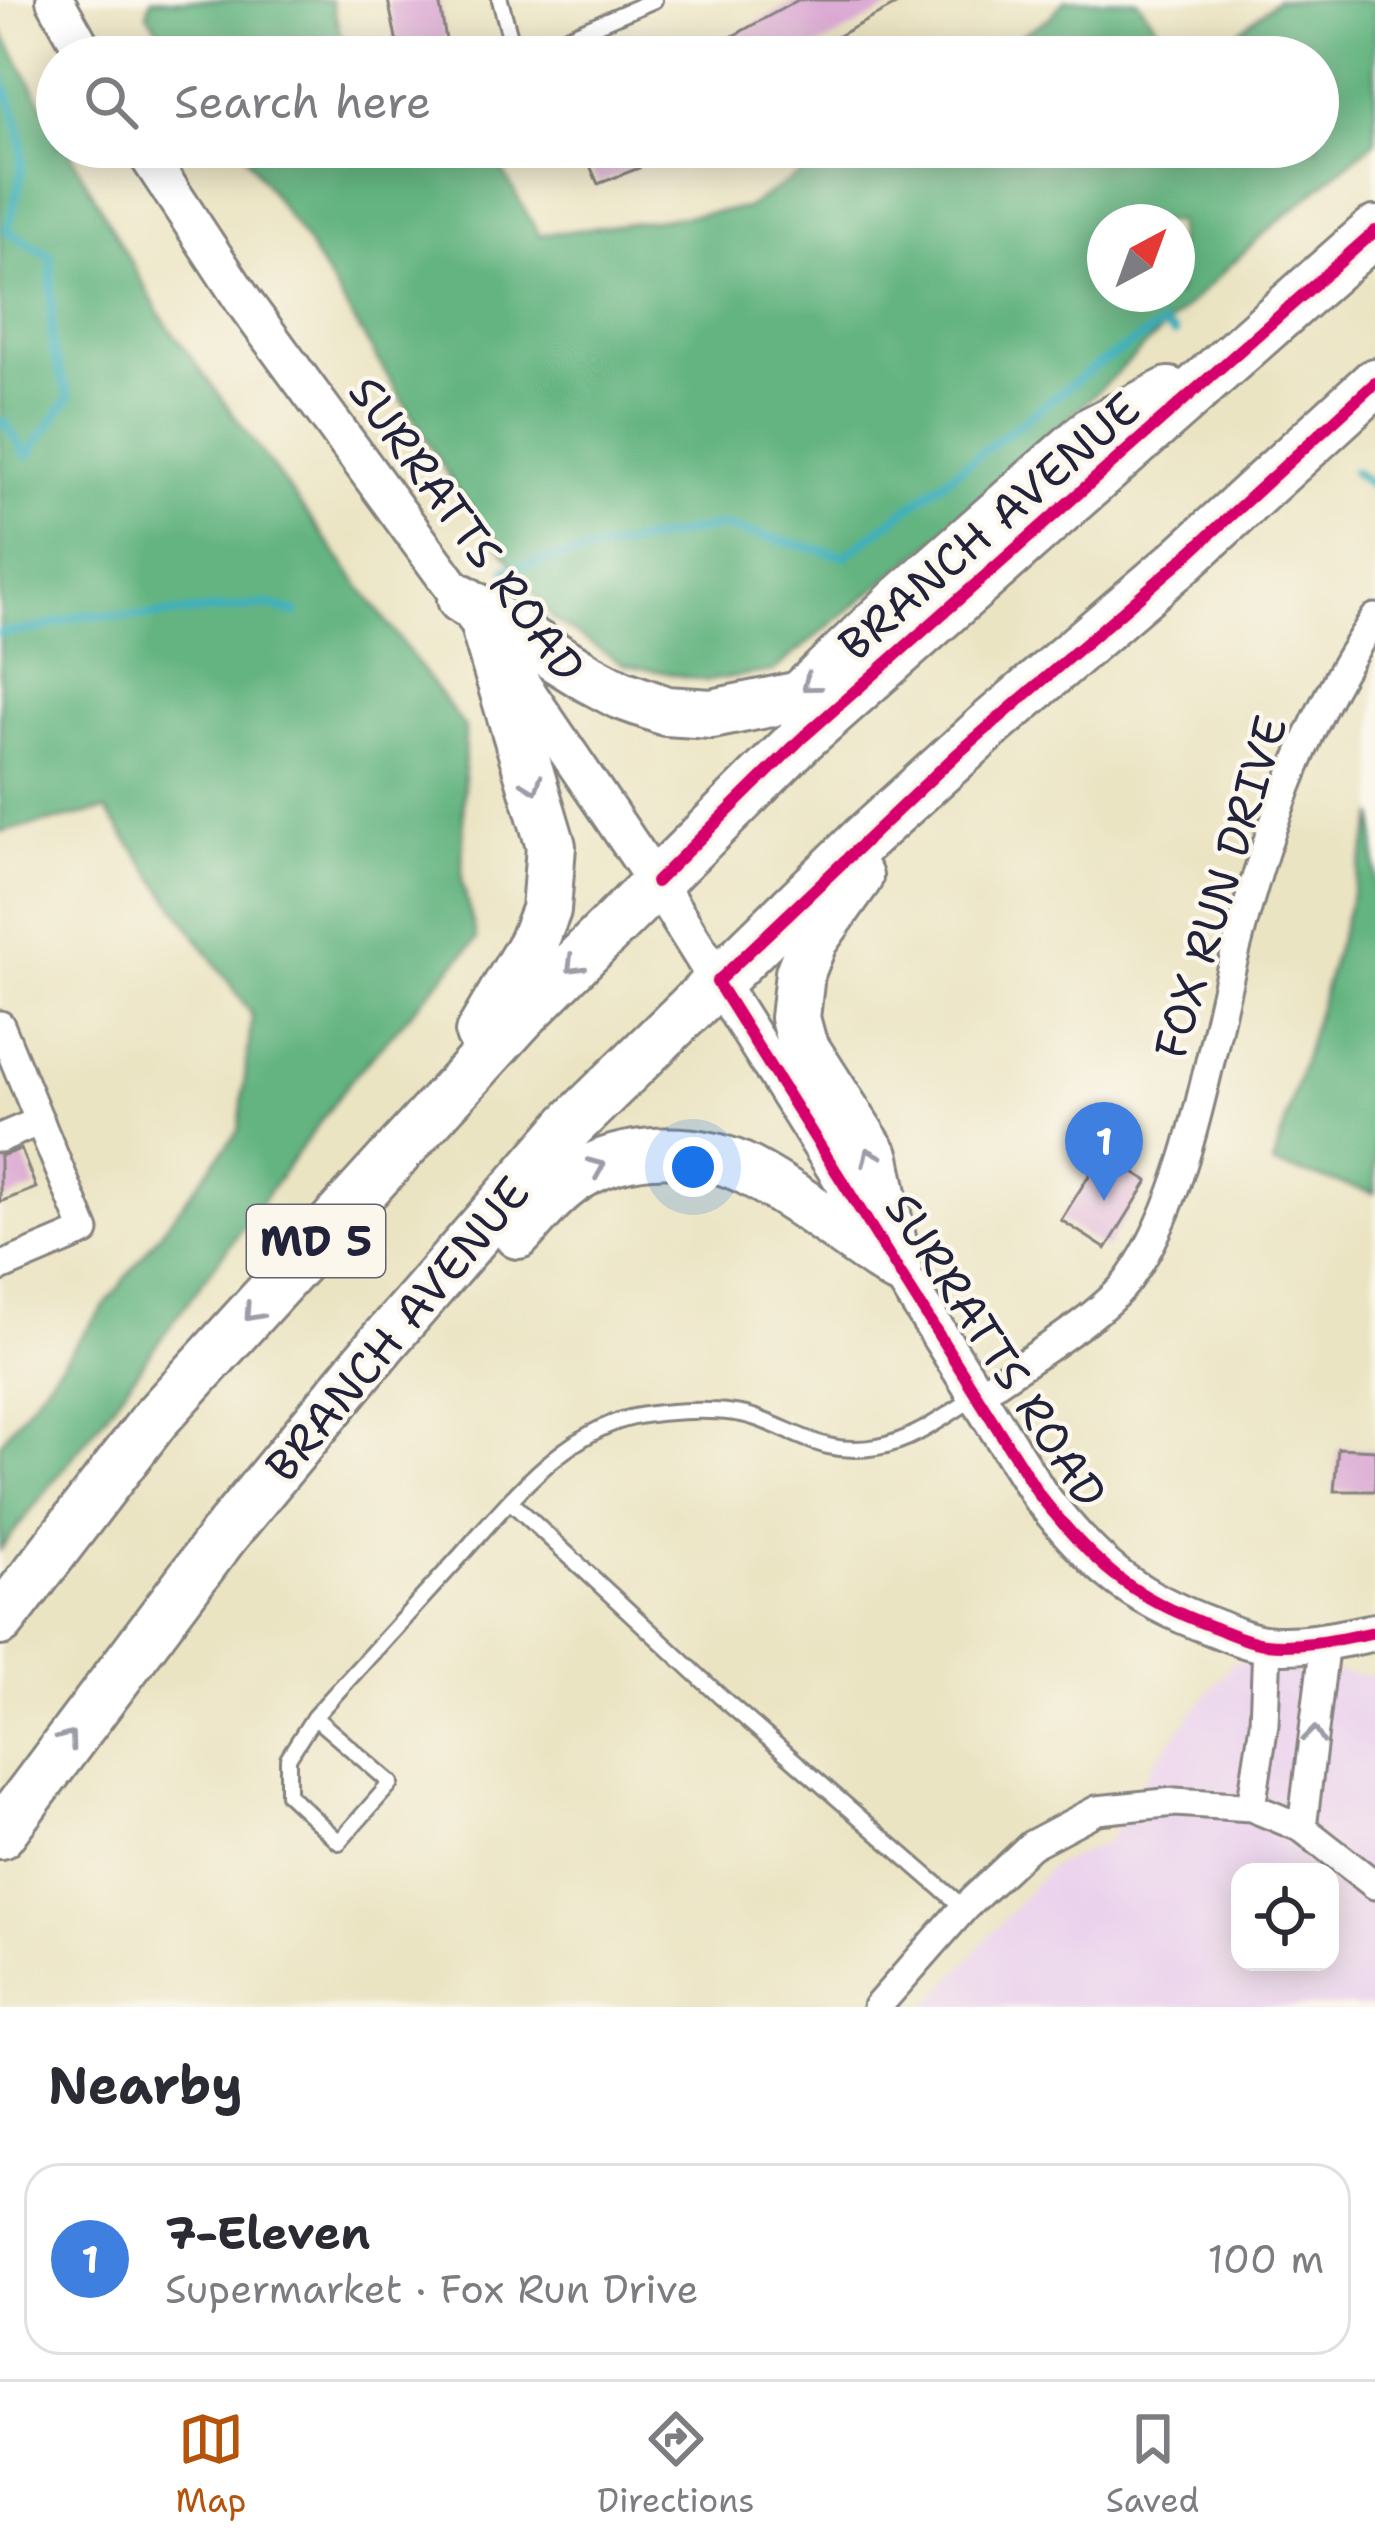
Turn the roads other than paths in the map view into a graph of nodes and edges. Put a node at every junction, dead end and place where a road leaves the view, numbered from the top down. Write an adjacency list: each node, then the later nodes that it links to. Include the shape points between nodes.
1 (55, 0): 4 (main road)
2 (500, 0): 5 (lane)
3 (654, 0): 6 (lane)
4 (75, 36)
5 (510, 36)
6 (570, 36)
7 (156, 168): 11 (main road, SURRATTS ROAD)
8 (1375, 230): 9 (highway, BRANCH AVENUE / MD 5)
9 (1232, 360): 11 (highway, one-way to 11, via 1092,431 800,696 726,712 666,711); 14 (highway, BRANCH AVENUE / MD 5, via 802,738)
10 (1375, 383): 13 (highway, BRANCH AVENUE / MD 5)
11 (474, 616): 14 (main road, SURRATTS ROAD); 17 (highway, one-way to 17, via 547,823 550,875 533,944)
12 (1375, 618): 23 (street, FOX RUN DRIVE, via 1337,674 1288,781 1169,1208 1105,1304)
13 (956, 755): 15 (highway, BRANCH AVENUE / MD 5); 21 (highway, one-way to 13, via 875,1158 802,1044 795,997 830,912)
14 (656, 882): 15 (main road, SURRATTS ROAD); 17 (highway, BRANCH AVENUE / MD 5, one-way to 17)
15 (718, 982): 21 (main road, SURRATTS ROAD); 22 (highway, BRANCH AVENUE / MD 5, via 571,1125)
16 (0, 1025): 18 (street)
17 (434, 1110): 25 (highway, BRANCH AVENUE / MD 5, one-way to 25, via 155,1419)
18 (40, 1121): 19 (street); 20 (street, via 86,1231)
19 (0, 1138)
20 (0, 1267)
21 (897, 1268): 22 (highway, one-way to 21, via 427,1333 558,1190 627,1156 692,1156 748,1171); 23 (main road, SURRATTS ROAD)
22 (382, 1342): 32 (highway, BRANCH AVENUE / MD 5, one-way to 22, via 196,1570)
23 (978, 1395): 24 (lane, via 907,1439 852,1450 734,1414 631,1418 589,1435); 28 (main road, SURRATTS ROAD, via 1040,1496 1087,1553 1163,1607)
24 (510, 1501): 29 (lane); 34 (lane)
25 (0, 1621)
26 (1375, 1632): 27 (main road, SURRATTS ROAD)
27 (1325, 1642): 28 (main road, SURRATTS ROAD); 31 (street, one-way to 27)
28 (1267, 1644): 30 (street)
29 (314, 1718): 29 (lane, via 288,1758 288,1794 339,1842 392,1783)
30 (1251, 1807): 31 (street); 34 (street, via 1175,1802 1097,1810 1031,1845)
31 (1302, 1828): 33 (street)
32 (0, 1834)
33 (1375, 1885)
34 (964, 1908): 35 (street)
35 (877, 2007)

